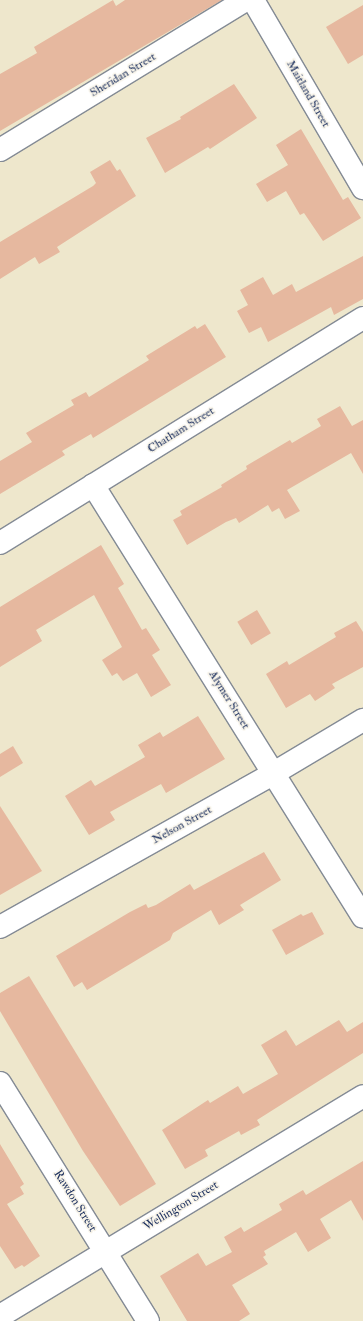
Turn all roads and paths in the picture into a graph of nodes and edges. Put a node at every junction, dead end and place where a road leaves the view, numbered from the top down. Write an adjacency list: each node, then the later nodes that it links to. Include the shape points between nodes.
1 (246, 0): 3 (street, Sheridan Street)
2 (253, 0): 4 (street, Maitland Street)
3 (0, 150)
4 (363, 188)
5 (363, 318): 6 (street, Chatham Street)
6 (93, 485): 7 (street, Chatham Street); 9 (street, Alymer Street)
7 (0, 543)
8 (363, 720): 9 (street, Nelson Street)
9 (274, 773): 10 (street, Alymer Street); 11 (street, Nelson Street)
10 (363, 917)
11 (0, 928)
12 (0, 1083): 14 (street, Rawdon Street)
13 (363, 1096): 14 (street, Wellington Street)
14 (106, 1251): 15 (street, Wellington Street); 16 (street, Rawdon Street)
15 (0, 1316)
16 (148, 1321)

